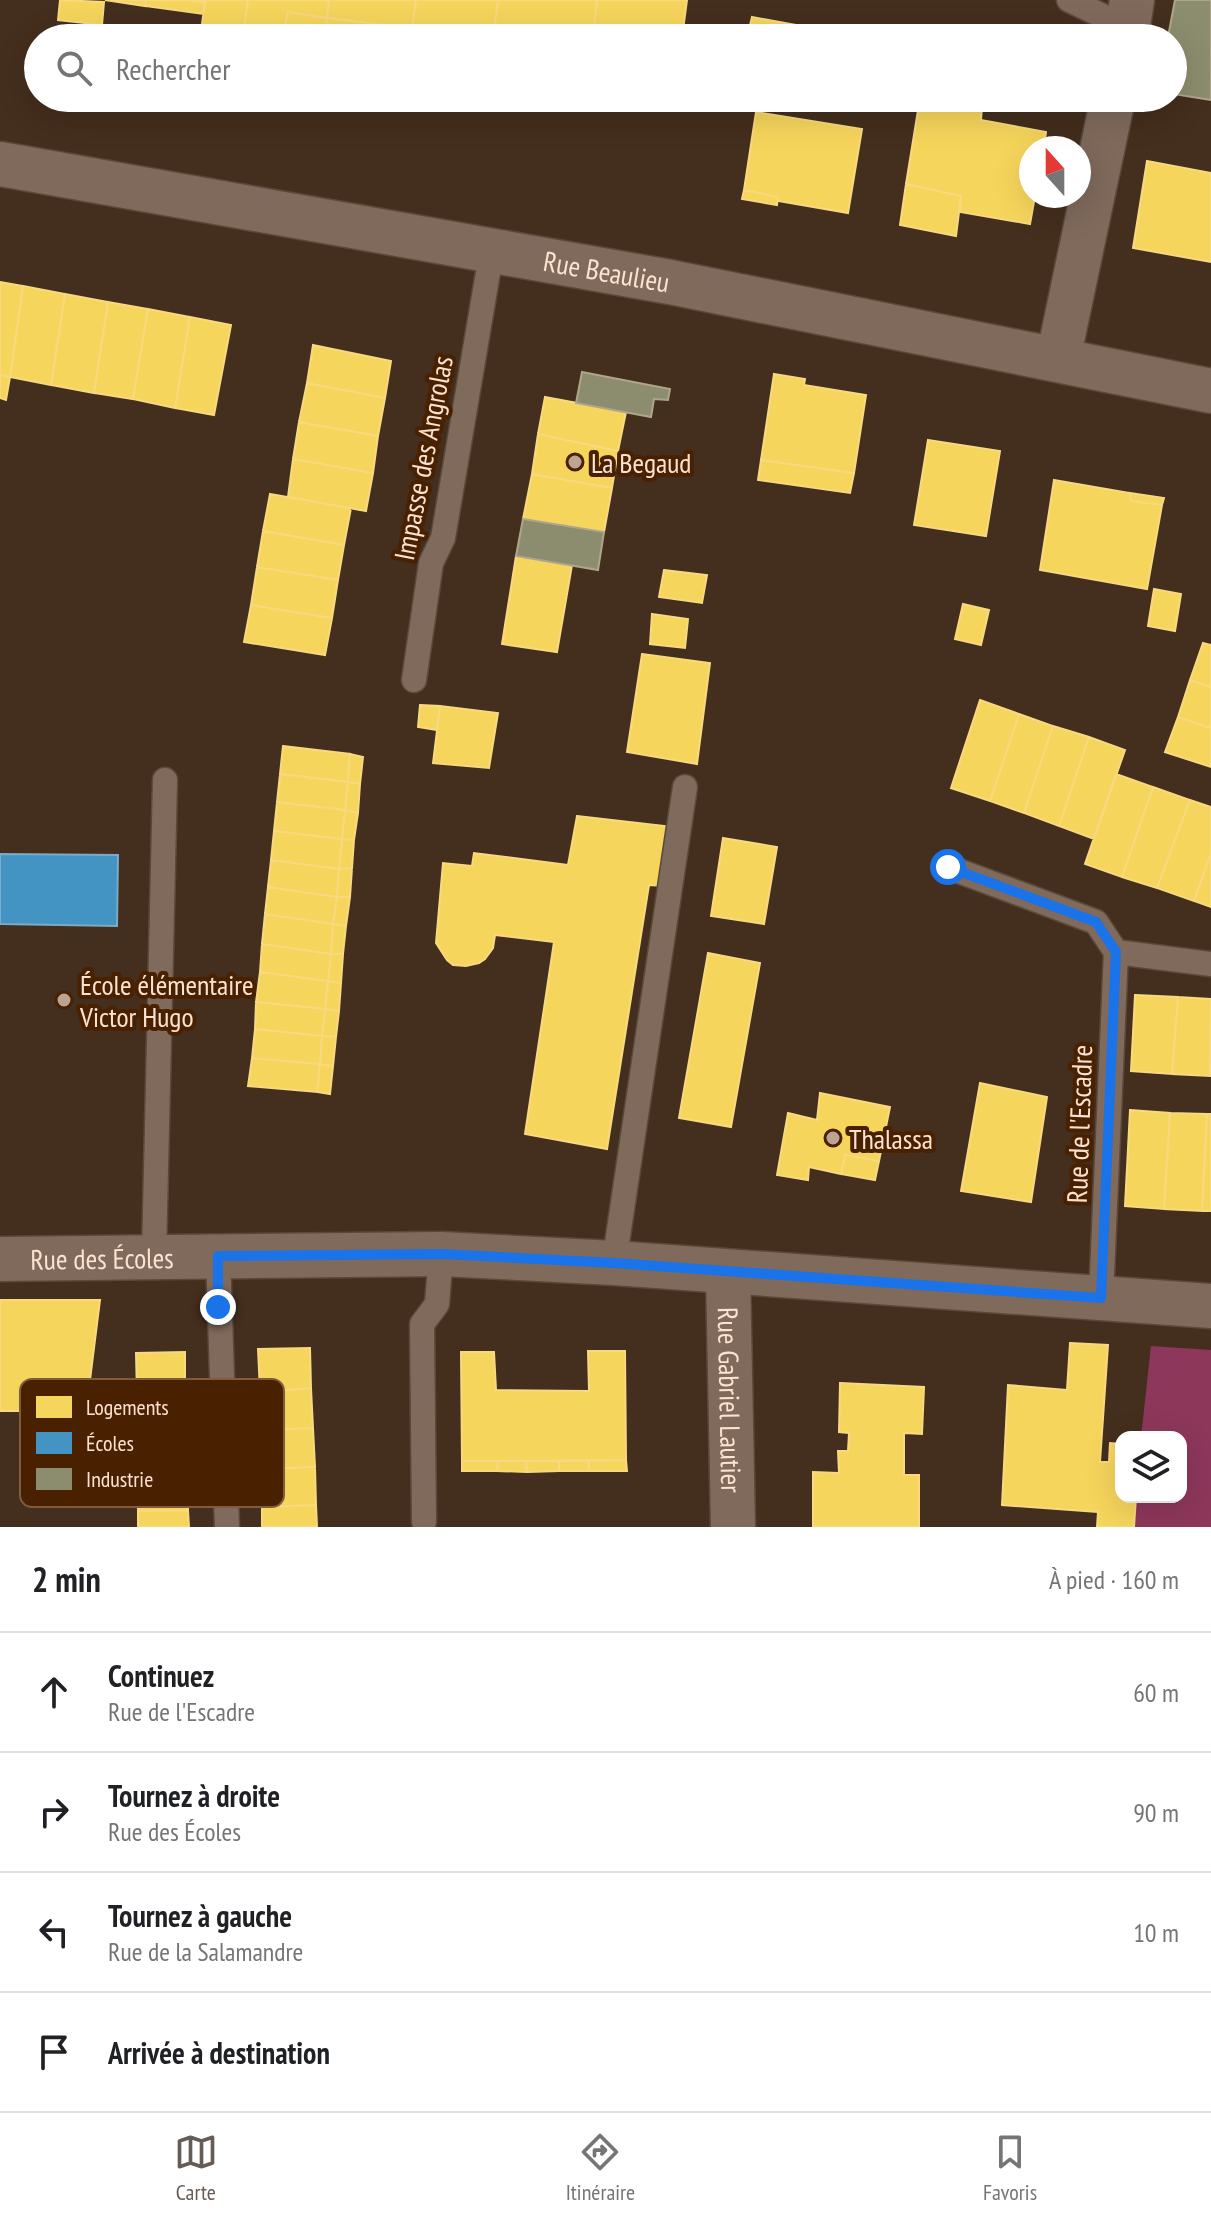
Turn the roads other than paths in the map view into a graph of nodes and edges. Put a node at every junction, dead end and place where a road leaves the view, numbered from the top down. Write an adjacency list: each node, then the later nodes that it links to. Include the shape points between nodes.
1 (1069, 0): 2 (lane)
2 (1129, 22)
3 (1110, 112): 6 (street)
4 (0, 164): 5 (street, Rue Beaulieu)
5 (492, 249): 6 (street, Rue Beaulieu); 8 (lane, Impasse des Angrolas, via 443,538 431,563)
6 (1058, 359): 7 (street, Rue Beaulieu)
7 (1211, 391)
8 (414, 680)
9 (165, 780): 15 (lane)
10 (685, 787): 18 (lane)
11 (948, 867): 12 (lane, via 1096,922)
12 (1116, 952): 13 (lane); 20 (lane, Rue de l'Escadre)
13 (1211, 964)
14 (441, 1254): 16 (street, Rue des Écoles); 18 (street, Rue des Écoles); 24 (lane, via 437,1304 422,1324)
15 (154, 1256): 16 (street, Rue des Écoles); 17 (street, Rue des Écoles)
16 (218, 1256): 22 (lane)
17 (0, 1259)
18 (614, 1263): 19 (street, Rue des Écoles)
19 (728, 1272): 20 (street, Rue des Écoles); 26 (street, Rue Gabriel Lautier)
20 (1101, 1298): 21 (street, Rue des Écoles)
21 (1211, 1306)
22 (222, 1379)
23 (226, 1507): 25 (lane)
24 (424, 1521)
25 (227, 1527)
26 (733, 1527)

